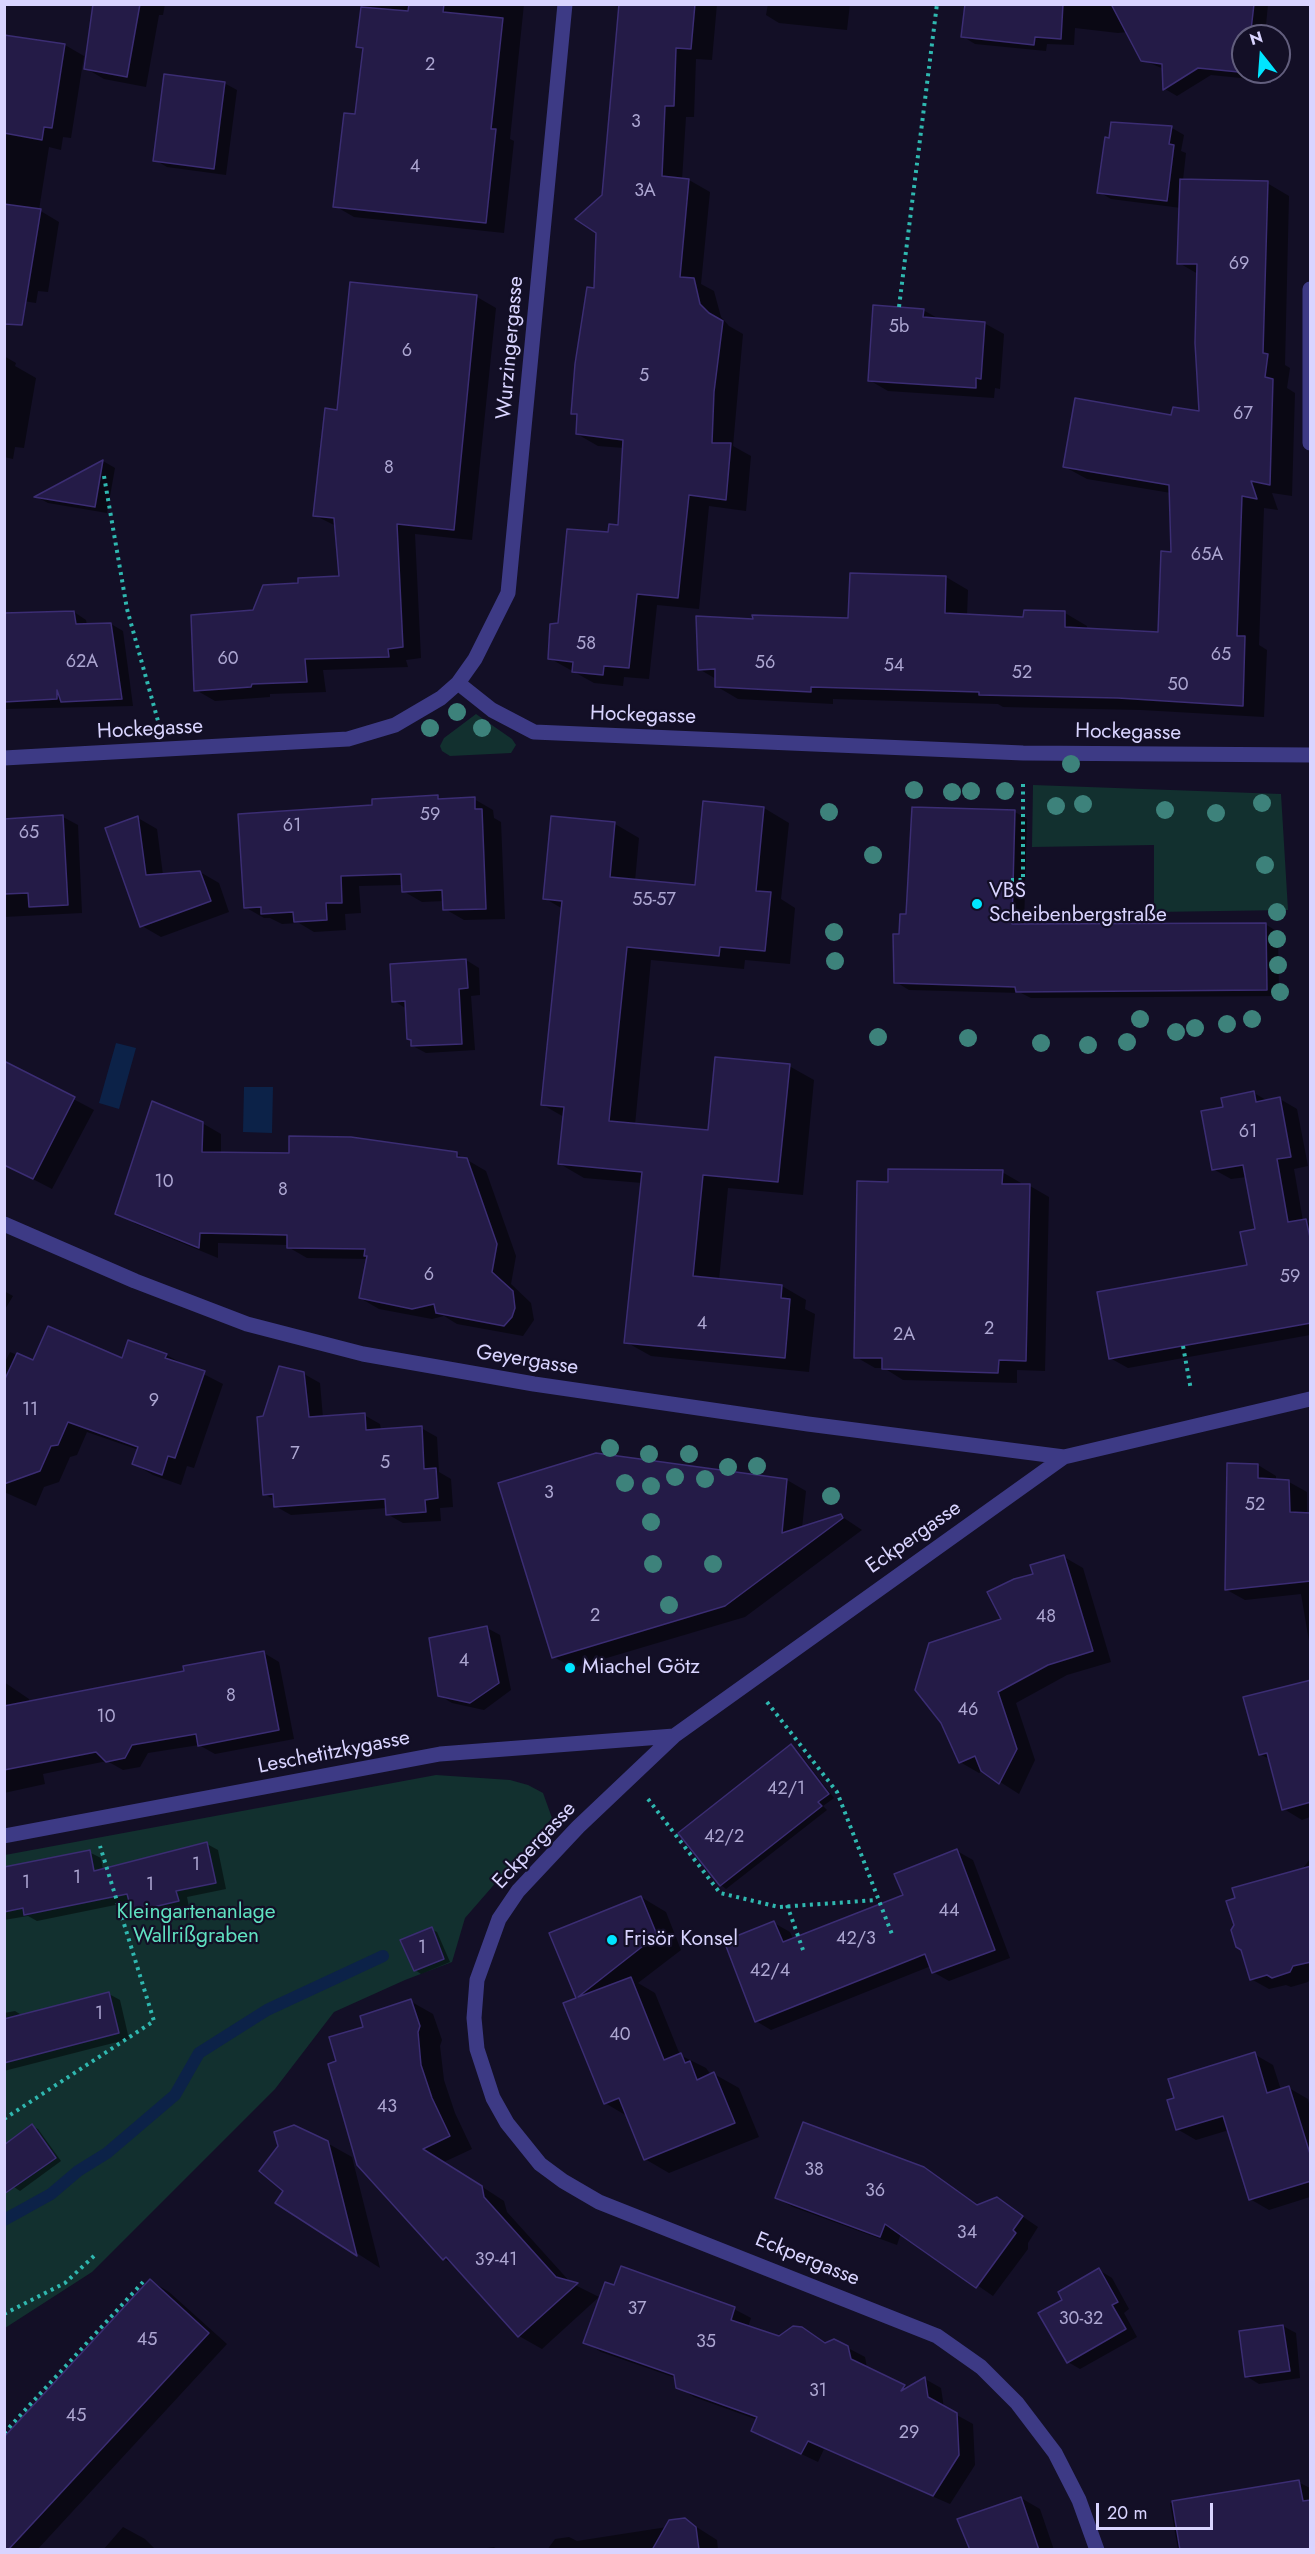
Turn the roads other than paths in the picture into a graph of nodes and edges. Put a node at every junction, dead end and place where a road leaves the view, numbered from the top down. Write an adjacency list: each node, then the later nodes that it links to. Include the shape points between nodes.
1 (565, 4): 4 (street, Wurzingergasse, via 508,593 481,650)
2 (1311, 289): 3 (street)
3 (1311, 443)
4 (458, 683): 5 (street, Hockegasse, via 492,710 534,732 1023,753); 6 (street, Hockegasse, via 395,725 357,737)
5 (1311, 755)
6 (4, 758)
7 (4, 1224): 9 (street, Geyergasse, via 247,1324 363,1354 534,1384)
8 (1311, 1399): 9 (street, Eckpergasse)
9 (1064, 1457): 10 (street, Eckpergasse)
10 (674, 1736): 11 (street, Leschetitzkygasse, via 440,1754); 12 (street, Eckpergasse, via 578,1827 518,1891 499,1919 477,1980 474,2018 477,2049 493,2098 507,2124 540,2164 600,2202 937,2336 981,2367 1017,2403 1055,2453 1079,2500)
11 (4, 1836)
12 (1097, 2550)

